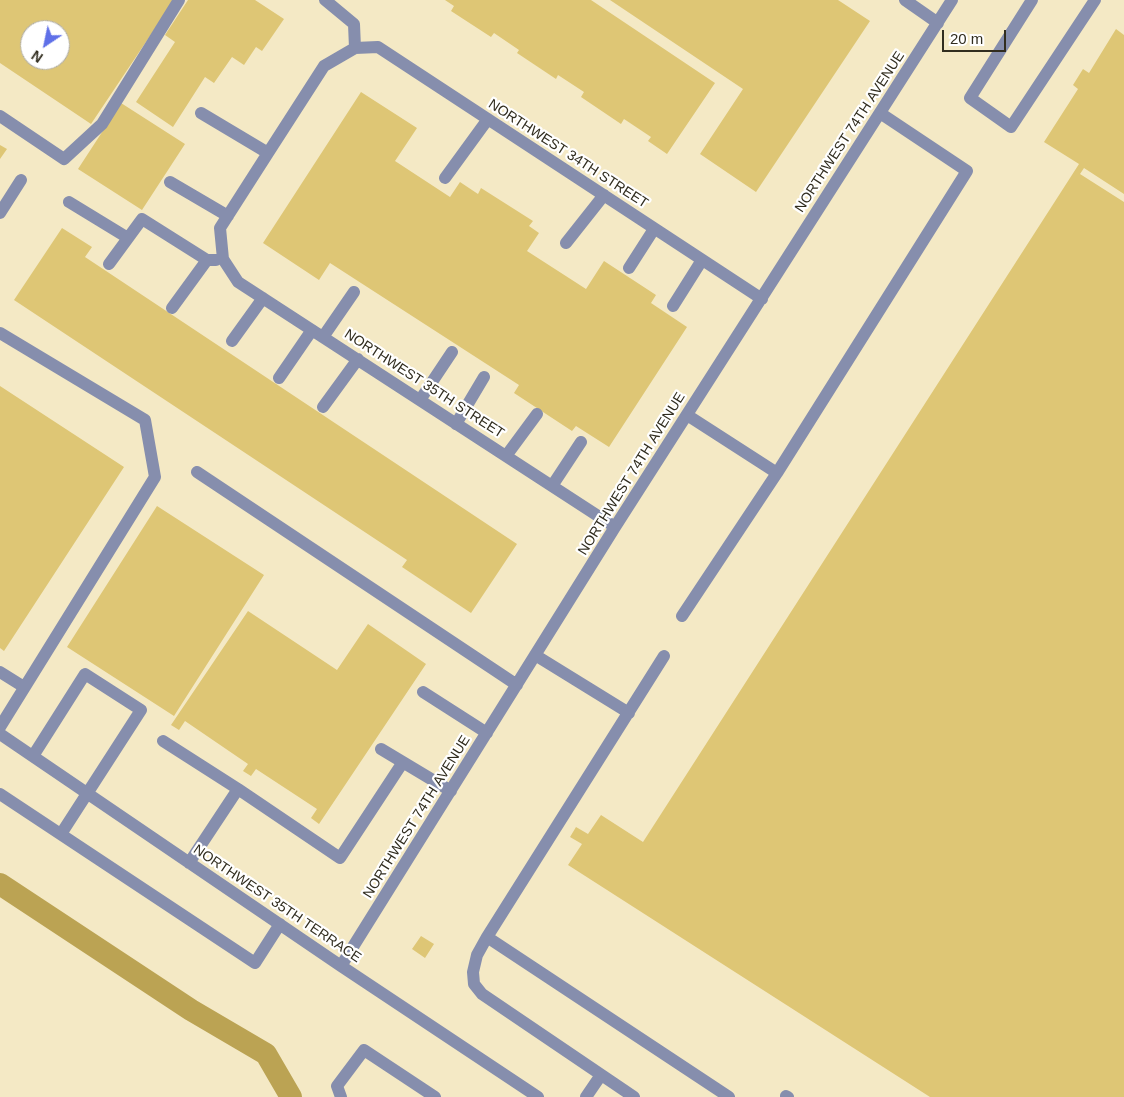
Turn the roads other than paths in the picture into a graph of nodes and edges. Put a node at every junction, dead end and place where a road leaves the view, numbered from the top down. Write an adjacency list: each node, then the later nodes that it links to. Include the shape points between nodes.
1 (179, 0): 11 (street, via 102,124 64,159)
2 (326, 0): 8 (street, via 354,24)
3 (905, 0): 7 (street)
4 (952, 0): 7 (street, NORTHWEST 74TH AVENUE)
5 (1032, 0): 6 (street, via 970,98 1011,127)
6 (1095, 0)
7 (938, 23): 10 (street, NORTHWEST 74TH AVENUE)
8 (355, 48): 12 (street, NORTHWEST 34TH STREET, via 378,47); 13 (street, via 324,66)
9 (201, 113): 13 (street)
10 (880, 114): 31 (street, NORTHWEST 74TH AVENUE); 49 (street, via 967,171)
11 (0, 116)
12 (488, 119): 14 (street); 17 (street, NORTHWEST 34TH STREET)
13 (268, 153): 20 (street)
14 (445, 178)
15 (21, 180): 19 (street)
16 (170, 182): 20 (street)
17 (604, 195): 21 (street, NORTHWEST 34TH STREET); 23 (street)
18 (70, 202): 22 (street)
19 (0, 213)
20 (228, 216): 24 (street, via 220,228)
21 (654, 228): 26 (street, NORTHWEST 34TH STREET); 28 (street)
22 (128, 238): 25 (street, via 142,219); 27 (street)
23 (566, 243)
24 (223, 259): 25 (street); 30 (street, NORTHWEST 35TH STREET, via 238,282)
25 (207, 260): 33 (street)
26 (702, 260): 31 (street, NORTHWEST 34TH STREET); 32 (street)
27 (109, 264)
28 (629, 268)
29 (354, 292): 35 (street)
30 (263, 298): 35 (street, NORTHWEST 35TH STREET); 36 (street)
31 (762, 299): 44 (street, NORTHWEST 74TH AVENUE)
32 (673, 306)
33 (172, 308)
34 (0, 333): 57 (street, via 144,420 155,477)
35 (318, 333): 38 (street, NORTHWEST 35TH STREET); 40 (street)
36 (232, 341)
37 (452, 352): 41 (street)
38 (358, 360): 41 (street, NORTHWEST 35TH STREET); 42 (street)
39 (484, 377): 45 (street)
40 (279, 378)
41 (420, 400): 45 (street, NORTHWEST 35TH STREET)
42 (323, 407)
43 (537, 414): 47 (street)
44 (687, 415): 49 (street); 51 (street, NORTHWEST 74TH AVENUE)
45 (456, 424): 47 (street, NORTHWEST 35TH STREET)
46 (581, 442): 50 (street)
47 (506, 456): 50 (street, NORTHWEST 35TH STREET)
48 (196, 472): 56 (street)
49 (776, 472): 52 (street)
50 (552, 486): 51 (street, NORTHWEST 35TH STREET)
51 (615, 527): 53 (street, NORTHWEST 74TH AVENUE)
52 (682, 616)
53 (535, 656): 56 (street, NORTHWEST 74TH AVENUE); 59 (street)
54 (664, 656): 59 (street)
55 (0, 672): 57 (street)
56 (517, 685): 61 (street, NORTHWEST 74TH AVENUE)
57 (24, 687): 60 (street)
58 (423, 692): 61 (street)
59 (628, 713): 74 (street)
60 (0, 727)
61 (487, 733): 68 (street, NORTHWEST 74TH AVENUE)
62 (0, 734): 65 (street, NORTHWEST 35TH TERRACE)
63 (163, 741): 67 (street)
64 (381, 748): 66 (street)
65 (33, 756): 69 (street, NORTHWEST 35TH TERRACE); 69 (street, via 85,674 141,710)
66 (403, 762): 67 (street, via 340,858); 68 (street)
67 (238, 789): 72 (street)
68 (451, 791): 75 (street, NORTHWEST 74TH AVENUE)
69 (87, 793): 71 (street); 72 (street, NORTHWEST 35TH TERRACE)
70 (0, 794): 71 (street)
71 (61, 834): 73 (street, via 255,962)
72 (189, 863): 73 (street, NORTHWEST 35TH TERRACE)
73 (280, 924): 75 (street, NORTHWEST 35TH TERRACE)
74 (487, 938): 76 (street, via 472,972 474,984 482,994); 82 (street)
75 (342, 966): 79 (street, NORTHWEST 35TH TERRACE)
76 (601, 1075): 80 (street); 81 (street)
77 (341, 1097): 78 (street, via 337,1086 364,1050)
78 (435, 1097)
79 (538, 1097)
80 (586, 1097)
81 (634, 1097)
82 (729, 1097)

